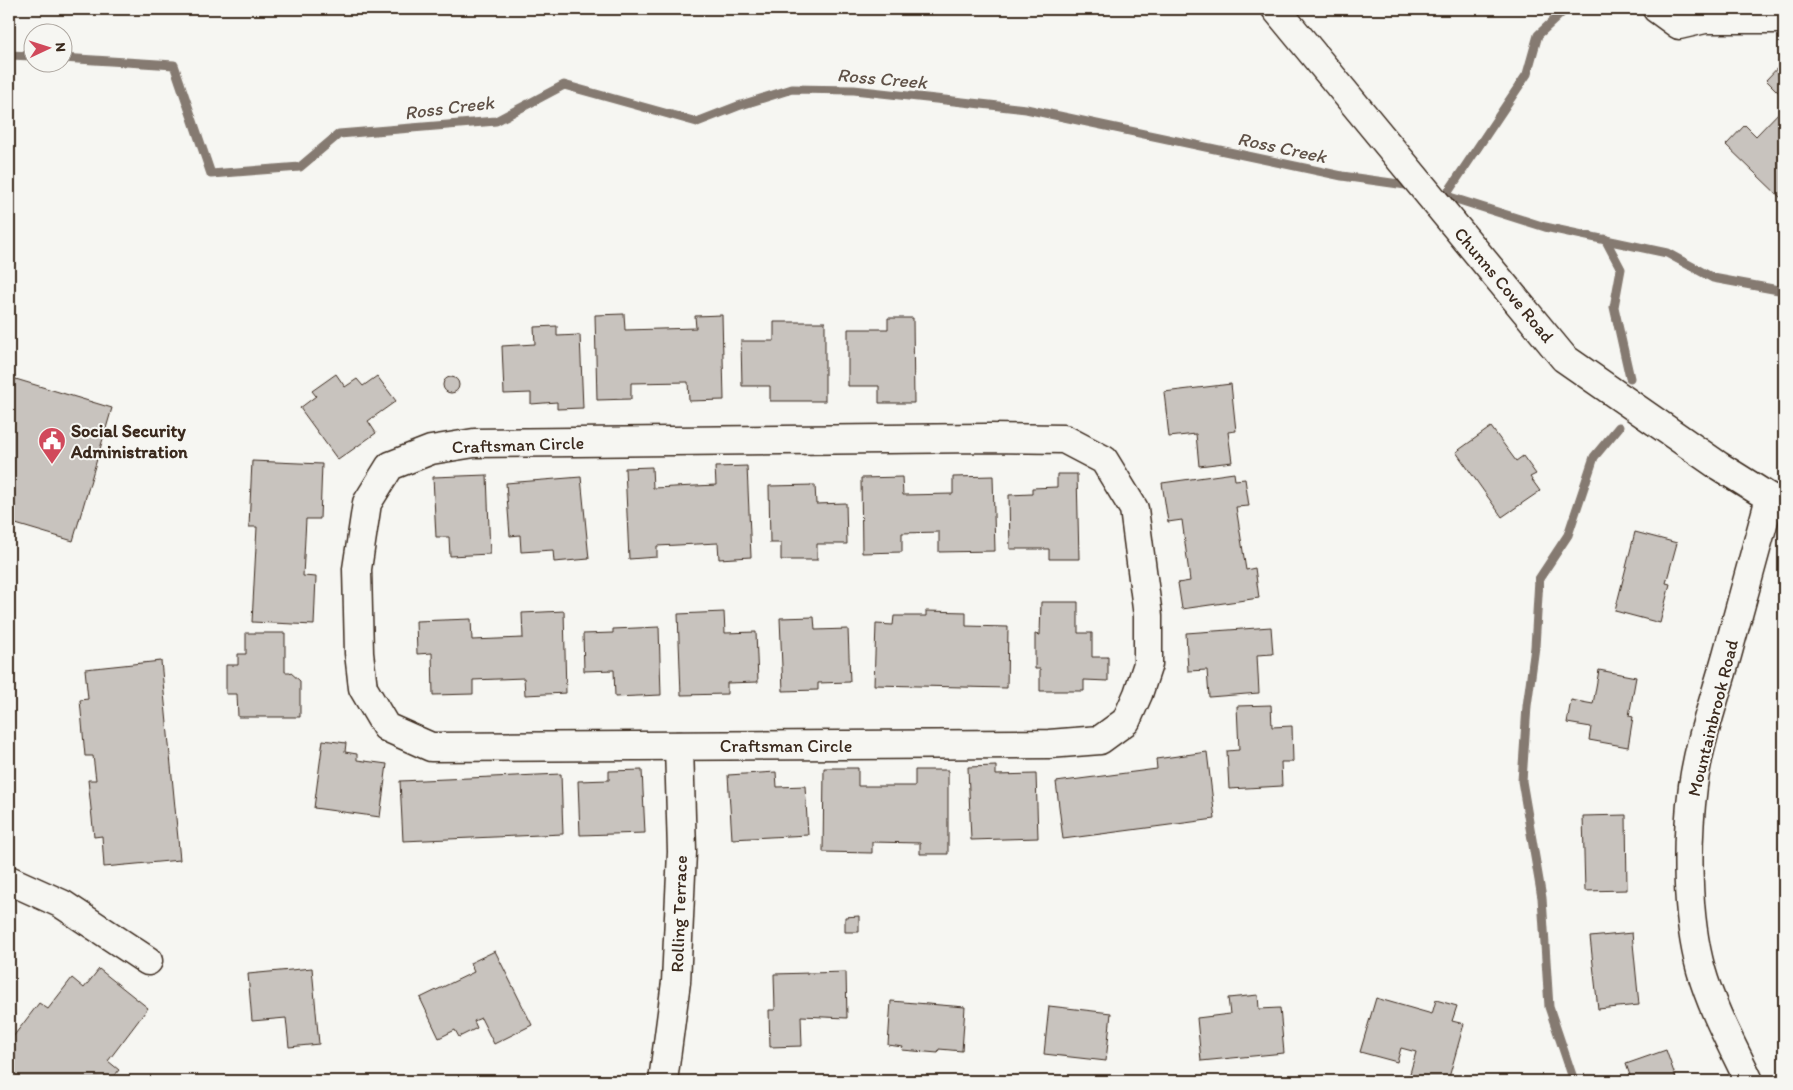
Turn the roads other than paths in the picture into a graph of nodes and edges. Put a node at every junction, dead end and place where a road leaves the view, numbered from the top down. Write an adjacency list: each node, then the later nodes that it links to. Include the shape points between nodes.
1 (1276, 9): 4 (street, Chunns Cove Road, via 1564,358 1719,466)
2 (1658, 9): 3 (street, via 1680,25 1705,19)
3 (1784, 19)
4 (1777, 501): 9 (street, Mountainbrook Road, via 1705,733 1693,785 1690,827 1692,911 1701,970 1717,1014)
5 (679, 746): 5 (street, Craftsman Circle, via 1049,744 1100,740 1126,721 1148,664 1148,616 1134,509 1104,460 1064,439 474,443 431,450 390,466 367,503 357,569 363,688 386,726 431,747); 8 (street, Rolling Terrace, via 682,852 676,982)
6 (9, 880): 7 (street, via 62,904)
7 (148, 961)
8 (663, 1081)
9 (1749, 1081)

